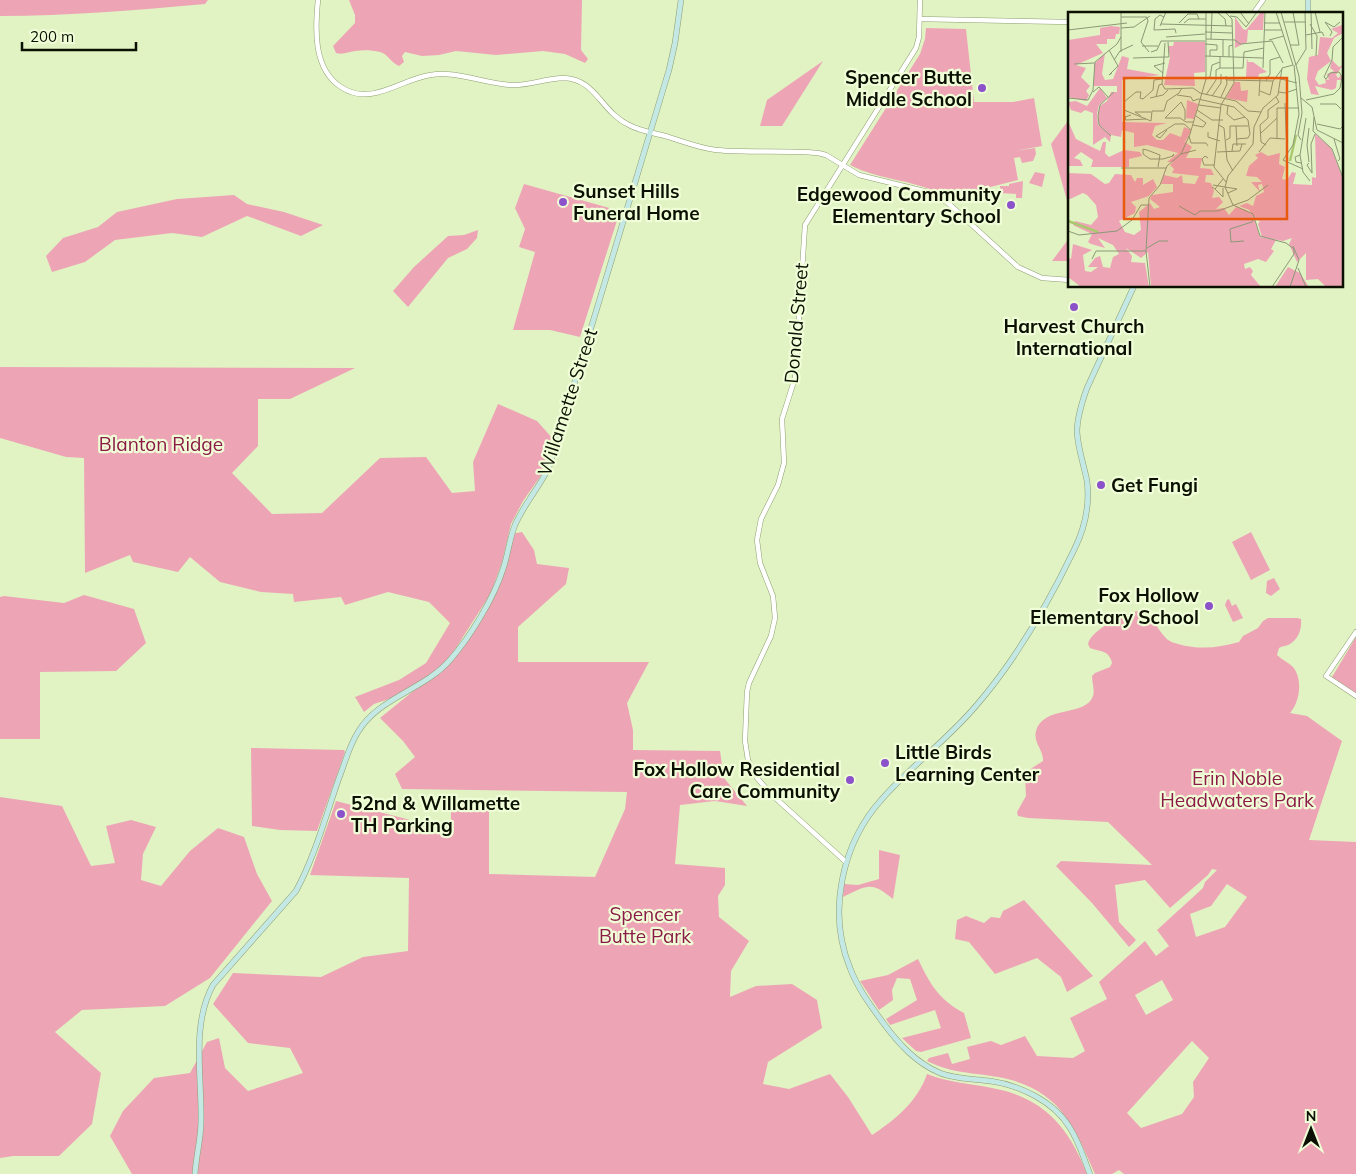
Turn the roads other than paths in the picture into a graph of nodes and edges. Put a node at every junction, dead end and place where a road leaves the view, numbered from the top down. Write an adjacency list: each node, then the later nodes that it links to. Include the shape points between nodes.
1 (318, 0): 8 (street, via 320,59 329,76 340,87 352,92 364,96 431,74 461,75 515,85 565,78 593,90 621,121)
2 (681, 0): 8 (main road, Willamette Street, via 672,57)
3 (920, 0): 6 (street, Donald Street)
4 (1262, 0): 5 (street)
5 (1254, 12)
6 (920, 19): 7 (street); 9 (street, Donald Street, via 919,37 910,60)
7 (1068, 22)
8 (650, 132): 9 (street, via 715,150 818,153); 15 (main road, Willamette Street, via 549,467 514,527 493,595 443,668 375,712 362,725 352,743 296,891 213,985 205,999 200,1034 201,1120)
9 (842, 165): 10 (street, via 865,177 932,193 948,203 1018,267 1042,278); 14 (street, Donald Street, via 804,231 794,378 782,419 784,463 778,485 761,519 757,540 760,563 773,596 775,618 771,636 749,683 745,742 748,760 757,778)
10 (1068, 280)
11 (1133, 288): 14 (main road, via 1081,406 1077,430 1088,503 1075,549 1027,637 1001,675 956,727 881,800 863,824)
12 (1356, 632): 13 (street, via 1326,676)
13 (1356, 696)
14 (846, 862): 16 (main road, via 839,898 844,949 862,992 898,1042 942,1074 1011,1086 1046,1103 1070,1127)
15 (195, 1174)
16 (1090, 1174)

